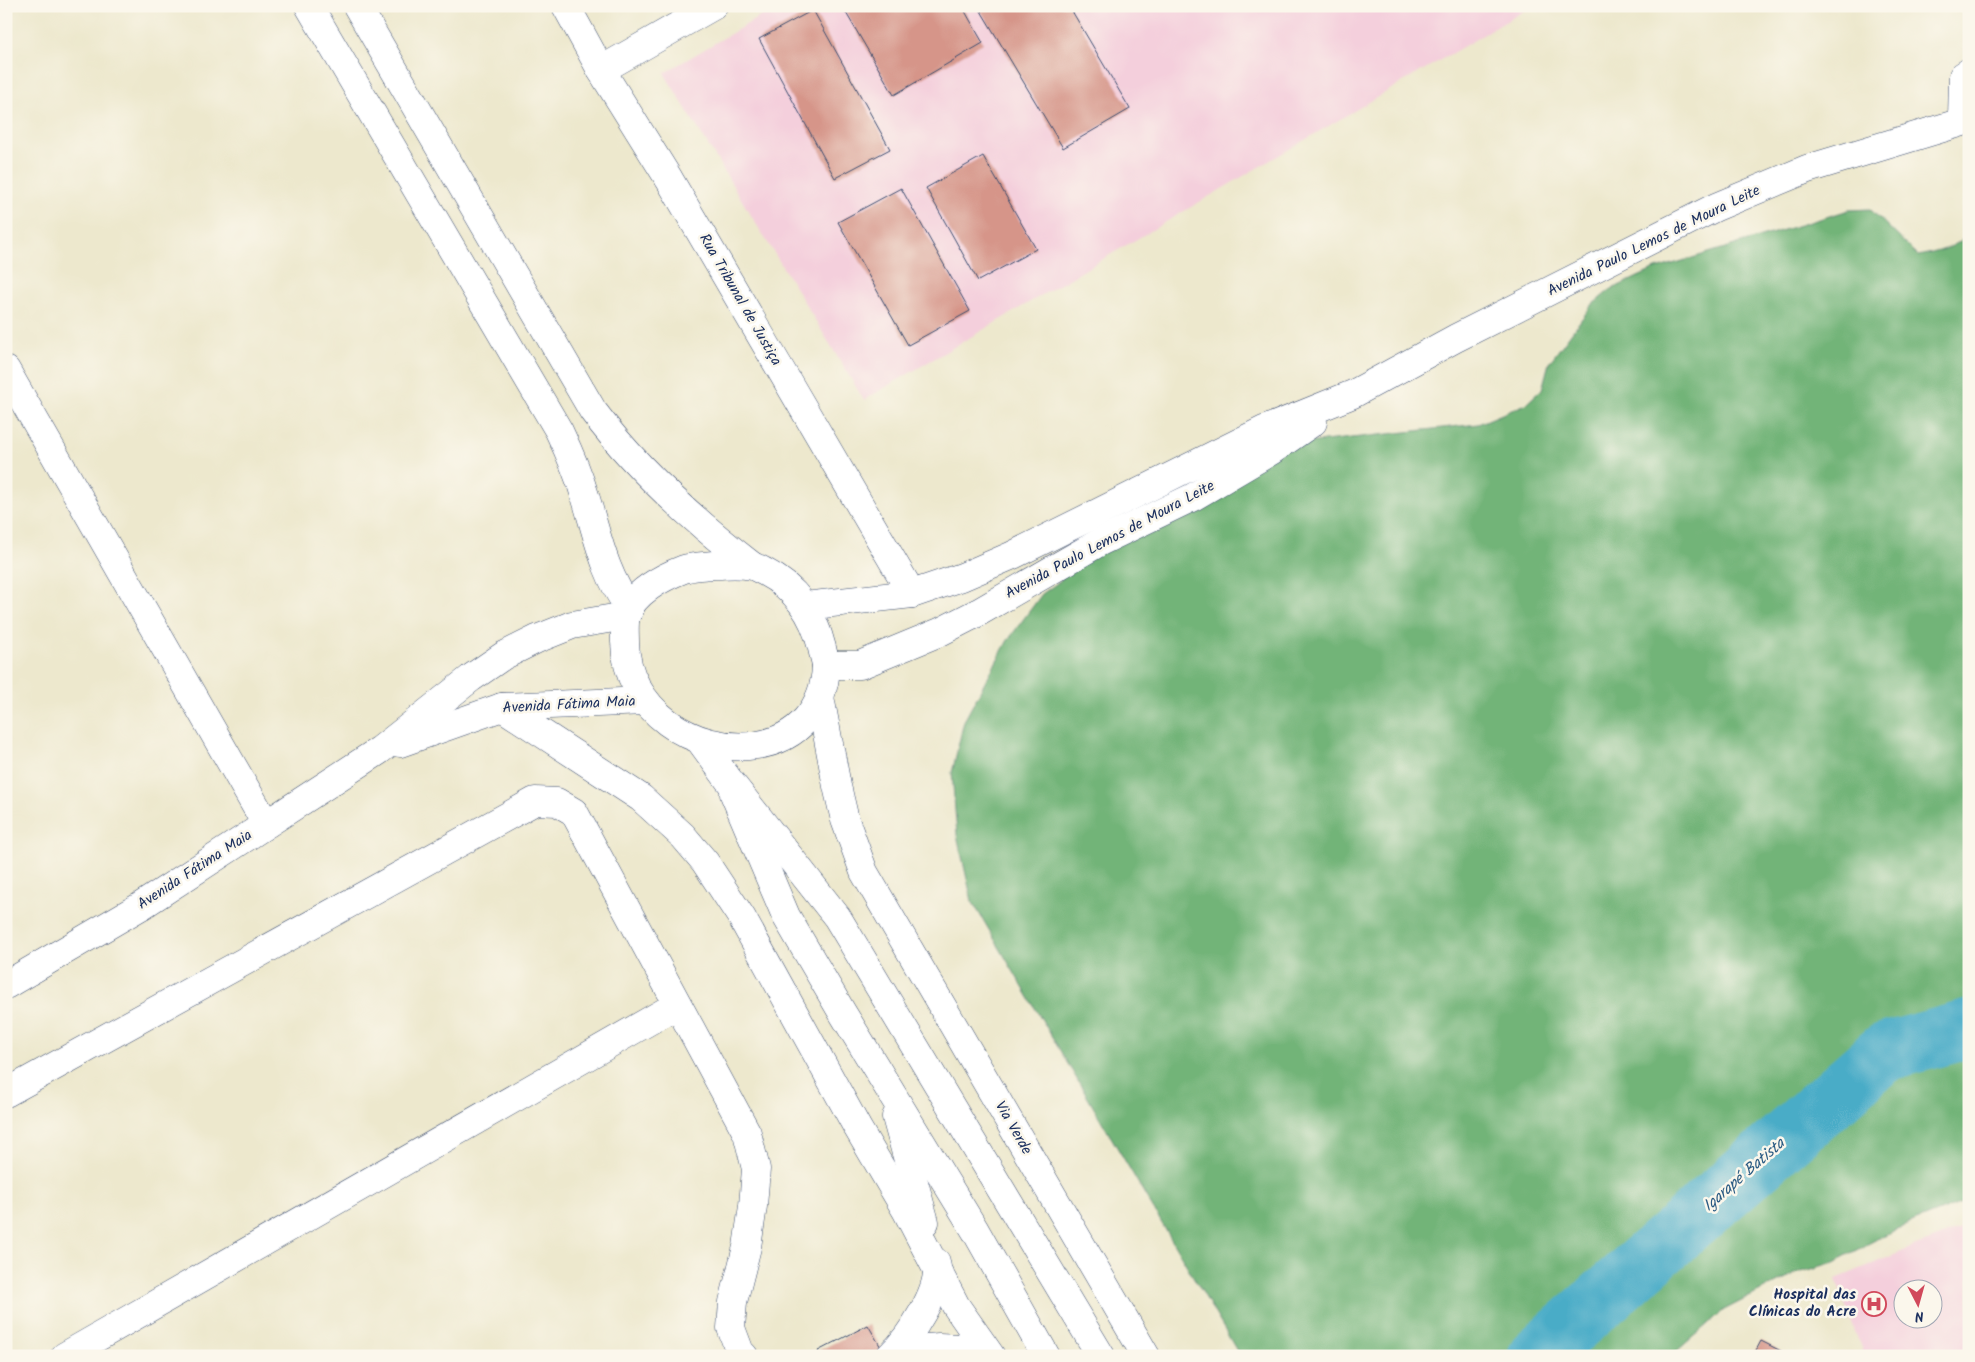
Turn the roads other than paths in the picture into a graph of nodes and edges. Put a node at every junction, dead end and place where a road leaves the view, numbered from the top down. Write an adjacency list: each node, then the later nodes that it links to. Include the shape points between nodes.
1 (309, 6): 14 (street, via 559,430 586,497 613,584)
2 (357, 6): 11 (street, via 593,411 638,465)
3 (566, 6): 6 (street, Rua Tribunal de Justiça)
4 (713, 6): 5 (street)
5 (679, 15): 6 (street)
6 (601, 70): 12 (street, Rua Tribunal de Justiça, via 669,179)
7 (1969, 72): 8 (street, via 1963,76)
8 (1966, 120): 10 (street, Avenida Paulo Lemos de Moura Leite, via 1807,169 1716,207)
9 (6, 370): 22 (street)
10 (1353, 394): 12 (street, Avenida Paulo Lemos de Moura Leite, via 1257,434 1013,555); 15 (street, Avenida Paulo Lemos de Moura Leite, via 1232,475 1100,542 979,612 860,665)
11 (751, 566): 13 (street, via 777,578); 14 (street, via 714,565 685,569 661,580 637,598)
12 (912, 594): 13 (street, Avenida Paulo Lemos de Moura Leite)
13 (805, 606): 15 (street, via 818,632)
14 (628, 612): 17 (street, via 625,660); 20 (street, Avenida Fátima Maia, via 572,625 503,656)
15 (826, 665): 16 (street)
16 (820, 697): 19 (street, via 808,718 787,736 748,746 728,747); 35 (street, Via Verde, via 845,820 864,872)
17 (645, 701): 18 (street, Avenida Fátima Maia); 19 (street, via 669,724)
18 (502, 707): 20 (street, Avenida Fátima Maia); 27 (street, via 641,798 683,836 705,862 742,918)
19 (701, 742): 21 (street)
20 (380, 750): 22 (street, Avenida Fátima Maia)
21 (728, 779): 25 (street, via 786,916); 34 (street, via 838,917)
22 (266, 824): 23 (street, Avenida Fátima Maia, via 141,906)
23 (7, 983)
24 (677, 1005): 26 (street, via 574,812 557,802 535,801); 29 (street); 30 (street, via 747,1133 756,1170 754,1206 733,1302 731,1328)
25 (888, 1086): 27 (street); 33 (street)
26 (6, 1093)
27 (938, 1270): 28 (street, via 926,1310); 32 (street, via 956,1306)
28 (893, 1354): 31 (street, via 939,1347 959,1348)
29 (65, 1356)
30 (744, 1356)
31 (973, 1356)
32 (990, 1356)
33 (1046, 1356)
34 (1101, 1356)
35 (1146, 1356)

